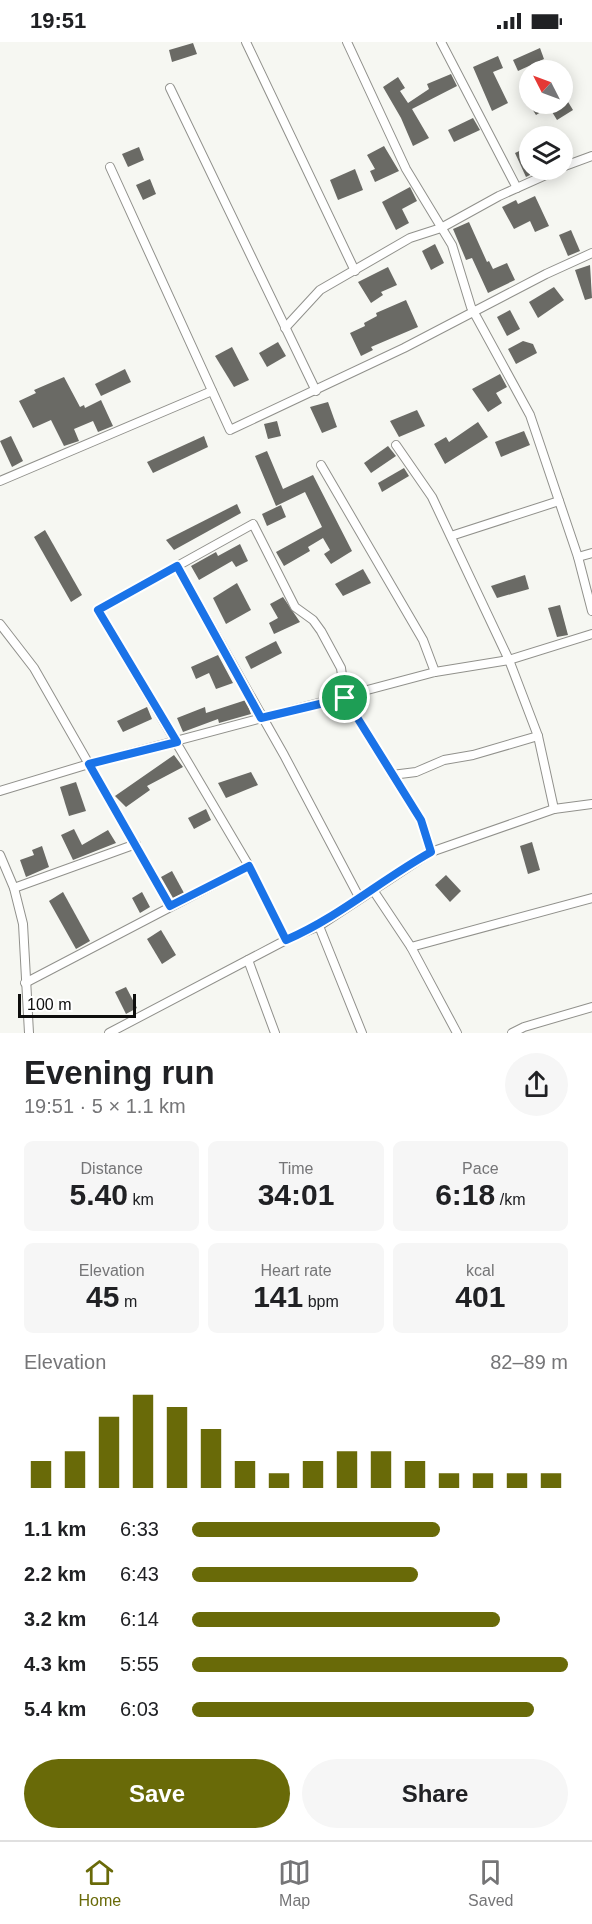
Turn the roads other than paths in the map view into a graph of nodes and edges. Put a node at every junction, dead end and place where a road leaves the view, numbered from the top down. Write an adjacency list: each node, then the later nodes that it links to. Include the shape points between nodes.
1 (246, 42): 12 (street)
2 (347, 42): 10 (street, via 406,170)
3 (441, 42): 9 (street)
4 (170, 88): 14 (street)
5 (592, 156): 6 (street)
6 (573, 163)
7 (110, 167): 15 (street)
8 (535, 180): 9 (street)
9 (517, 188): 10 (street)
10 (441, 228): 12 (street, via 410,238); 13 (street, via 452,245)
11 (592, 253): 13 (street)
12 (355, 271): 14 (street, via 320,290)
13 (474, 313): 16 (street); 20 (street, via 530,415)
14 (285, 328): 16 (street)
15 (212, 391): 16 (street, via 230,430); 19 (street)
16 (316, 391)
17 (396, 445): 21 (street, via 432,496)
18 (321, 465): 29 (street, via 423,640)
19 (0, 481)
20 (559, 501): 21 (street); 23 (street)
21 (451, 536): 28 (street)
22 (592, 553): 23 (street)
23 (578, 557): 25 (street)
24 (177, 566): 30 (street, via 253,524 295,607 313,620 331,649 340,668); 31 (street); 33 (street, via 98,610)
25 (592, 611)
26 (0, 624): 34 (street, via 34,668)
27 (592, 634): 28 (street)
28 (509, 660): 29 (street); 32 (street)
29 (435, 672): 30 (street)
30 (345, 698): 31 (street); 35 (street)
31 (261, 718): 33 (street); 45 (street)
32 (538, 736): 35 (street, via 444,760 416,772); 38 (street)
33 (177, 742): 34 (street); 42 (street)
34 (89, 764): 36 (street); 39 (street)
35 (392, 775): 40 (street, via 421,820)
36 (0, 791)
37 (592, 804): 38 (street)
38 (554, 809): 40 (street)
39 (136, 844): 43 (street); 47 (street)
40 (431, 852): 44 (street)
41 (0, 855): 43 (street)
42 (249, 866): 47 (street); 49 (street)
43 (14, 888): 52 (street, via 23,924)
44 (373, 890): 45 (street); 50 (street)
45 (358, 897): 48 (street)
46 (592, 898): 50 (street)
47 (170, 906): 52 (street)
48 (319, 926): 49 (street); 57 (street)
49 (286, 940): 51 (street)
50 (411, 946): 58 (street)
51 (248, 960): 55 (street); 56 (street)
52 (25, 983): 54 (street)
53 (592, 1007): 59 (street)
54 (29, 1033)
55 (109, 1033)
56 (274, 1033)
57 (362, 1033)
58 (457, 1033)
59 (512, 1033)

